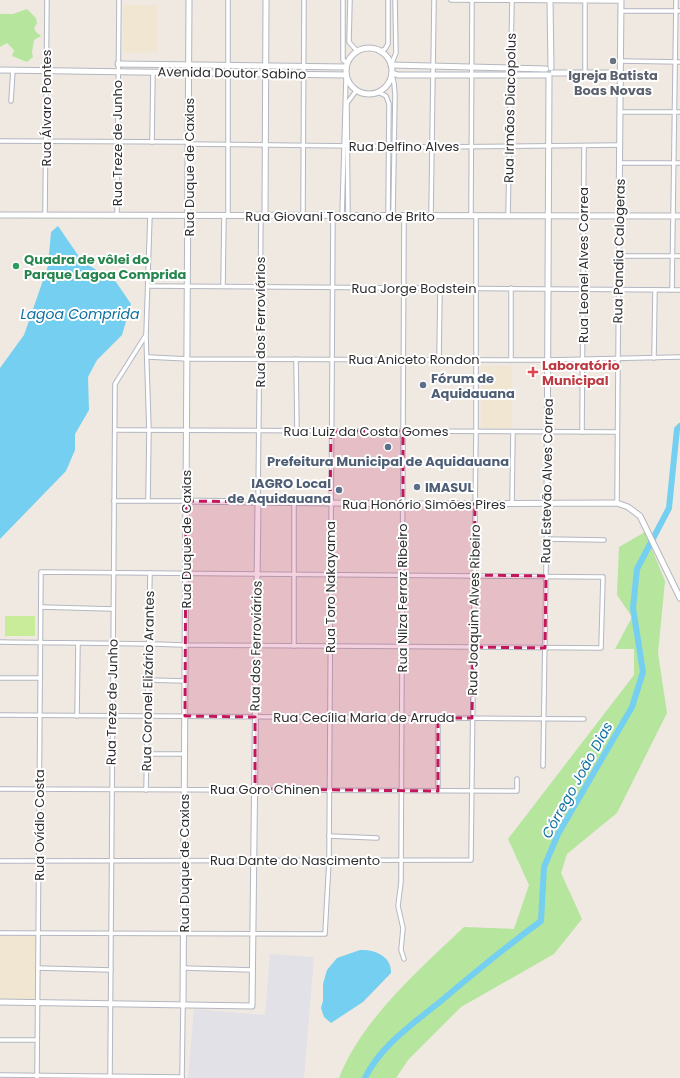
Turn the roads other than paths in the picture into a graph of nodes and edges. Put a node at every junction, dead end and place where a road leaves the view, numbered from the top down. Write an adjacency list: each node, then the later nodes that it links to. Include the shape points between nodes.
1 (47, 0): 38 (street, Rua Álvaro Pontes)
2 (119, 0): 26 (street, Rua Treze de Junho)
3 (189, 0): 27 (main road, Rua Duque de Caxias)
4 (228, 0): 30 (street)
5 (266, 0): 31 (main road, Rua dos Ferroviários)
6 (304, 0): 33 (street)
7 (343, 0): 28 (street, via 343,60)
8 (350, 0): 21 (street, via 349,42)
9 (388, 0): 22 (street, via 388,44)
10 (395, 0): 29 (street, via 396,53)
11 (434, 0): 32 (street)
12 (451, 0): 13 (street)
13 (472, 0): 14 (street); 34 (street, Rua Joaquim Alves Ribeiro)
14 (512, 0): 15 (street); 35 (street, Rua Irmãos Diacopolus)
15 (550, 0): 17 (street); 40 (main road, Rua Estevão Alves Correa)
16 (676, 0): 20 (street)
17 (585, 1): 18 (street); 43 (street)
18 (621, 1): 19 (main road, Rua Pandia Calogeras)
19 (621, 11): 20 (street); 23 (main road, Rua Pandia Calogeras)
20 (678, 11): 24 (street)
21 (357, 51): 22 (main road, via 369,48); 28 (main road)
22 (380, 51): 29 (main road)
23 (621, 61): 24 (street); 45 (main road, Rua Pandia Calogeras)
24 (675, 62): 25 (street); 57 (street)
25 (680, 62)
26 (118, 64): 27 (main road, Avenida Doutor Sabino); 39 (street, Rua Treze de Junho)
27 (190, 65): 30 (main road, Avenida Doutor Sabino); 42 (main road, Rua Duque de Caxias)
28 (346, 65): 33 (main road, Avenida Doutor Sabino); 52 (main road)
29 (391, 65): 32 (main road); 47 (main road)
30 (228, 66): 31 (main road, Avenida Doutor Sabino); 44 (street)
31 (266, 66): 33 (main road, Avenida Doutor Sabino); 46 (main road, Rua dos Ferroviários)
32 (433, 66): 34 (main road); 50 (street)
33 (305, 67): 48 (street)
34 (472, 67): 35 (main road); 51 (street, Rua Joaquim Alves Ribeiro)
35 (510, 67): 40 (main road); 49 (street, Rua Irmãos Diacopolus)
36 (0, 70): 37 (main road, Avenida Doutor Sabino)
37 (13, 70): 38 (main road, Avenida Doutor Sabino); 55 (street)
38 (46, 70): 39 (main road, Avenida Doutor Sabino); 59 (street, Rua Álvaro Pontes)
39 (117, 71): 41 (main road, Avenida Doutor Sabino); 61 (street, Rua Treze de Junho)
40 (549, 71): 43 (main road); 49 (main road); 73 (main road, Rua Estevão Alves Correa)
41 (153, 72): 42 (main road, Avenida Doutor Sabino); 62 (street)
42 (189, 72): 44 (main road, Avenida Doutor Sabino); 63 (main road, Rua Duque de Caxias)
43 (585, 72): 45 (main road)
44 (228, 73): 46 (main road, Avenida Doutor Sabino); 64 (street)
45 (621, 73): 56 (main road, Rua Pandia Calogeras)
46 (266, 74): 48 (main road, Avenida Doutor Sabino); 65 (main road, Rua dos Ferroviários)
47 (392, 74): 50 (main road); 54 (main road, via 384,88); 70 (street, via 395,89)
48 (305, 75): 52 (main road, Avenida Doutor Sabino); 67 (street)
49 (510, 75): 51 (main road); 72 (street, Rua Irmãos Diacopolus)
50 (433, 76): 51 (main road); 75 (street)
51 (472, 76): 71 (street, Rua Joaquim Alves Ribeiro)
52 (346, 77): 53 (main road); 68 (street)
53 (356, 91): 54 (main road, via 363,94); 68 (street, via 347,103)
54 (378, 92): 69 (street, via 388,99)
55 (11, 101)
56 (620, 112): 57 (street); 66 (main road, Rua Pandia Calogeras)
57 (674, 112): 58 (street); 77 (street)
58 (680, 112)
59 (46, 140): 60 (street, Rua Delfino Alves); 61 (street, Rua Delfino Alves); 80 (street, Rua Álvaro Pontes)
60 (0, 141)
61 (117, 142): 62 (street, Rua Delfino Alves); 81 (street, Rua Treze de Junho)
62 (152, 142): 63 (street, Rua Delfino Alves)
63 (188, 143): 64 (street, Rua Delfino Alves); 83 (main road, Rua Duque de Caxias)
64 (228, 145): 65 (street, Rua Delfino Alves); 84 (street)
65 (266, 145): 67 (street, Rua Delfino Alves); 85 (main road, Rua dos Ferroviários)
66 (620, 145): 74 (street, Rua Delfino Alves); 76 (main road, Rua Pandia Calogeras)
67 (304, 146): 68 (street, Rua Delfino Alves); 86 (street)
68 (346, 146): 69 (street, Rua Delfino Alves); 88 (street); 89 (street)
69 (389, 146): 70 (street, Rua Delfino Alves); 90 (street)
70 (394, 146): 75 (street, Rua Delfino Alves); 90 (street)
71 (471, 146): 72 (street, Rua Delfino Alves); 75 (street, Rua Delfino Alves); 93 (street, Rua Joaquim Alves Ribeiro)
72 (510, 146): 73 (street, Rua Delfino Alves); 94 (street, Rua Irmãos Diacopolus)
73 (549, 146): 74 (street, Rua Delfino Alves); 95 (main road, Rua Estevão Alves Correa)
74 (584, 146): 99 (street, Rua Leonel Alves Correa)
75 (433, 147): 92 (street)
76 (620, 163): 77 (street); 96 (main road, Rua Pandia Calogeras)
77 (674, 163): 78 (street); 97 (street)
78 (680, 163)
79 (0, 215): 80 (main road, Rua Giovani Toscano de Brito)
80 (45, 215): 81 (main road, Rua Giovani Toscano de Brito)
81 (117, 215): 82 (main road, Rua Giovani Toscano de Brito)
82 (150, 215): 83 (main road, Rua Giovani Toscano de Brito); 103 (street)
83 (188, 215): 84 (main road, Rua Giovani Toscano de Brito); 104 (main road, Rua Duque de Caxias)
84 (226, 215): 85 (main road, Rua Giovani Toscano de Brito); 105 (street)
85 (263, 216): 86 (main road, Rua Giovani Toscano de Brito); 106 (street, Rua dos Ferroviários)
86 (303, 216): 87 (main road, Rua Giovani Toscano de Brito)
87 (333, 216): 88 (main road, Rua Giovani Toscano de Brito); 107 (street, Rua Toro Nakayama)
88 (342, 216): 89 (main road, Rua Giovani Toscano de Brito)
89 (348, 216): 90 (main road, Rua Giovani Toscano de Brito)
90 (391, 216): 91 (main road, Rua Giovani Toscano de Brito)
91 (404, 216): 92 (main road, Rua Giovani Toscano de Brito); 108 (street, Rua Nilza Ferraz Ribeiro)
92 (431, 216): 93 (main road, Rua Giovani Toscano de Brito)
93 (473, 216): 94 (main road, Rua Giovani Toscano de Brito); 110 (street, Rua Joaquim Alves Ribeiro)
94 (508, 216): 95 (main road, Rua Giovani Toscano de Brito)
95 (549, 216): 99 (main road, Rua Giovani Toscano de Brito); 112 (main road, Rua Estevão Alves Correa)
96 (619, 216): 97 (main road, Rua Giovani Toscano de Brito); 99 (main road, Rua Giovani Toscano de Brito); 100 (street, Rua Pandia Calogeras)
97 (673, 216): 98 (main road, Rua Giovani Toscano de Brito); 101 (street)
98 (680, 216)
99 (583, 217): 113 (street, Rua Leonel Alves Correa)
100 (619, 256): 101 (street); 114 (street, Rua Pandia Calogeras)
101 (673, 256): 102 (street); 116 (street)
102 (680, 256)
103 (148, 286): 104 (street, Rua Jorge Bodstein); 118 (street)
104 (188, 286): 105 (street, Rua Jorge Bodstein); 127 (main road, Rua Duque de Caxias)
105 (223, 286): 106 (street, Rua Jorge Bodstein)
106 (260, 286): 107 (street, Rua Jorge Bodstein); 128 (street, Rua dos Ferroviários)
107 (333, 287): 108 (street, Rua Jorge Bodstein); 123 (street, Rua Toro Nakayama)
108 (404, 288): 109 (street, Rua Jorge Bodstein); 124 (street, Rua Nilza Ferraz Ribeiro)
109 (440, 288): 110 (street, Rua Jorge Bodstein); 125 (street)
110 (476, 288): 111 (street, Rua Jorge Bodstein); 129 (street, Rua Joaquim Alves Ribeiro)
111 (511, 288): 112 (street, Rua Jorge Bodstein); 130 (street)
112 (548, 289): 113 (street, Rua Jorge Bodstein); 131 (main road, Rua Estevão Alves Correa)
113 (583, 289): 114 (street, Rua Jorge Bodstein); 132 (street, Rua Leonel Alves Correa)
114 (619, 290): 115 (street, Rua Jorge Bodstein); 126 (street, Rua Pandia Calogeras)
115 (655, 290): 116 (street, Rua Jorge Bodstein); 121 (street)
116 (672, 290): 117 (street, Rua Jorge Bodstein)
117 (680, 290)
118 (146, 336): 119 (street); 133 (street, Rua Treze de Junho, via 115,384)
119 (148, 357): 127 (street, Rua Aniceto Rondon); 137 (street)
120 (680, 357): 121 (street, Rua Aniceto Rondon)
121 (654, 358): 126 (street, Rua Aniceto Rondon)
122 (296, 359): 123 (street, Rua Aniceto Rondon); 128 (street, Rua Aniceto Rondon); 136 (street)
123 (332, 359): 124 (street, Rua Aniceto Rondon); 138 (street, Rua Toro Nakayama)
124 (403, 359): 125 (street, Rua Aniceto Rondon); 139 (street, Rua Nilza Ferraz Ribeiro)
125 (440, 359): 129 (street, Rua Aniceto Rondon)
126 (618, 359): 132 (street, Rua Aniceto Rondon); 144 (street, Rua Pandia Calogeras)
127 (188, 360): 128 (street, Rua Aniceto Rondon); 134 (main road, Rua Duque de Caxias)
128 (260, 360): 135 (street, Rua dos Ferroviários)
129 (476, 360): 130 (street, Rua Aniceto Rondon); 140 (street, Rua Joaquim Alves Ribeiro)
130 (511, 360): 131 (street, Rua Aniceto Rondon)
131 (548, 360): 132 (street, Rua Aniceto Rondon); 142 (main road, Rua Estevão Alves Correa)
132 (582, 360): 143 (street, Rua Leonel Alves Correa)
133 (115, 430): 137 (street, Rua Luiz da Costa Gomes); 146 (street, Rua Treze de Junho)
134 (188, 430): 135 (street, Rua Luiz da Costa Gomes); 137 (street, Rua Luiz da Costa Gomes); 147 (main road, Rua Duque de Caxias)
135 (259, 430): 136 (street, Rua Luiz da Costa Gomes); 148 (street, Rua dos Ferroviários)
136 (297, 430): 138 (street, Rua Luiz da Costa Gomes)
137 (150, 431): 145 (street)
138 (331, 431): 139 (street, Rua Luiz da Costa Gomes); 150 (street, Rua Toro Nakayama)
139 (403, 431): 140 (street, Rua Luiz da Costa Gomes); 152 (street, Rua Nilza Ferraz Ribeiro)
140 (476, 431): 141 (street, Rua Luiz da Costa Gomes); 153 (street, Rua Joaquim Alves Ribeiro)
141 (513, 432): 142 (street, Rua Luiz da Costa Gomes); 154 (street)
142 (548, 432): 143 (street, Rua Luiz da Costa Gomes); 155 (main road, Rua Estevão Alves Correa)
143 (582, 432): 144 (street, Rua Luiz da Costa Gomes)
144 (617, 432): 151 (street, Rua Pandia Calogeras)
145 (148, 500): 146 (street, Rua Honório Simões Pires); 147 (street, Rua Honório Simões Pires)
146 (114, 501): 158 (street, Rua Treze de Junho)
147 (186, 501): 148 (main road, Rua Honório Simões Pires); 160 (main road, Rua Duque de Caxias)
148 (258, 502): 149 (main road, Rua Honório Simões Pires); 161 (main road, Rua dos Ferroviários)
149 (294, 502): 150 (main road, Rua Honório Simões Pires); 162 (street)
150 (330, 503): 152 (main road, Rua Honório Simões Pires); 163 (street, Rua Toro Nakayama)
151 (617, 503): 155 (main road, Rua Honório Simões Pires); 167 (main road, Rua Honório Simões Pires, via 640,516)
152 (403, 504): 153 (main road, Rua Honório Simões Pires); 164 (street, Rua Nilza Ferraz Ribeiro)
153 (475, 504): 154 (main road, Rua Honório Simões Pires); 165 (street, Rua Joaquim Alves Ribeiro)
154 (512, 504): 155 (main road, Rua Honório Simões Pires)
155 (547, 504): 156 (street, Rua Estevão Alves Correa)
156 (546, 539): 157 (street); 166 (street, Rua Estevão Alves Correa)
157 (604, 540)
158 (113, 573): 159 (street); 168 (street, Rua Ovídio Costa, via 41,572); 169 (street, Rua Treze de Junho)
159 (150, 573): 160 (street); 174 (street, Rua Coronel Elizário Arantes)
160 (186, 573): 161 (street); 175 (main road, Rua Duque de Caxias)
161 (257, 573): 162 (street); 176 (main road, Rua dos Ferroviários)
162 (294, 574): 163 (street); 177 (street)
163 (330, 574): 164 (street); 178 (street, Rua Toro Nakayama)
164 (402, 575): 165 (street); 179 (street, Rua Nilza Ferraz Ribeiro)
165 (474, 576): 166 (street); 180 (street, Rua Joaquim Alves Ribeiro)
166 (546, 576): 181 (street, Rua Estevão Alves Correa); 181 (street, via 603,577 601,648)
167 (680, 598)
168 (41, 608): 169 (street); 171 (street, Rua Ovídio Costa)
169 (113, 608): 173 (street, Rua Treze de Junho)
170 (0, 642): 171 (street)
171 (40, 642): 172 (street); 183 (street, Rua Ovídio Costa)
172 (78, 643): 173 (street); 188 (street)
173 (113, 644): 174 (street); 189 (street, Rua Treze de Junho)
174 (149, 644): 175 (street); 184 (street, Rua Coronel Elizário Arantes)
175 (186, 645): 176 (street); 185 (main road, Rua Duque de Caxias)
176 (256, 646): 177 (street); 192 (main road, Rua dos Ferroviários)
177 (294, 646): 178 (street)
178 (330, 646): 179 (street); 193 (street, Rua Toro Nakayama)
179 (402, 647): 180 (street); 194 (street, Rua Nilza Ferraz Ribeiro)
180 (473, 647): 181 (street); 196 (street, Rua Joaquim Alves Ribeiro)
181 (545, 648): 197 (street, Rua Estevão Alves Correa)
182 (0, 678): 183 (street)
183 (40, 678): 187 (street, Rua Ovídio Costa)
184 (148, 680): 185 (street); 190 (street, Rua Coronel Elizário Arantes)
185 (185, 681): 191 (main road, Rua Duque de Caxias)
186 (0, 715): 187 (street, Rua Cecília Maria de Arruda)
187 (39, 716): 188 (street, Rua Cecília Maria de Arruda); 204 (street, Rua Ovídio Costa)
188 (76, 716): 189 (street, Rua Cecília Maria de Arruda)
189 (112, 716): 190 (street, Rua Cecília Maria de Arruda); 207 (street, Rua Treze de Junho)
190 (147, 716): 191 (street, Rua Cecília Maria de Arruda); 199 (street, Rua Coronel Elizário Arantes)
191 (185, 716): 192 (street, Rua Cecília Maria de Arruda); 200 (main road, Rua Duque de Caxias)
192 (255, 717): 193 (street, Rua Cecília Maria de Arruda); 206 (main road, Rua dos Ferroviários)
193 (329, 717): 194 (street, Rua Cecília Maria de Arruda); 209 (street, Rua Toro Nakayama)
194 (401, 718): 195 (street, Rua Cecília Maria de Arruda); 210 (street, Rua Nilza Ferraz Ribeiro)
195 (438, 718): 196 (street, Rua Cecília Maria de Arruda); 211 (street)
196 (472, 718): 197 (street, Rua Cecília Maria de Arruda); 212 (street, Rua Joaquim Alves Ribeiro)
197 (544, 718): 198 (street, Rua Cecília Maria de Arruda); 201 (street, Rua Estevão Alves Correa)
198 (584, 719)
199 (146, 754): 200 (street); 208 (street, Rua Coronel Elizário Arantes)
200 (184, 754): 205 (main road, Rua Duque de Caxias)
201 (543, 766)
202 (517, 779): 212 (street, Rua Goro Chinen, via 517,791)
203 (0, 789): 204 (street, Rua Goro Chinen)
204 (40, 789): 207 (street, Rua Goro Chinen); 219 (street, Rua Ovídio Costa)
205 (184, 789): 206 (street, Rua Goro Chinen); 208 (street, Rua Goro Chinen); 221 (main road, Rua Duque de Caxias)
206 (255, 789): 209 (street, Rua Goro Chinen); 215 (main road, Rua dos Ferroviários)
207 (111, 790): 208 (street, Rua Goro Chinen); 220 (street, Rua Treze de Junho)
208 (146, 790)
209 (329, 790): 210 (street, Rua Goro Chinen); 213 (street, Rua Toro Nakayama)
210 (401, 790): 211 (street, Rua Goro Chinen); 222 (street, Rua Nilza Ferraz Ribeiro)
211 (438, 791): 212 (street, Rua Goro Chinen)
212 (471, 791): 217 (street, Rua Joaquim Alves Ribeiro)
213 (329, 836): 214 (street); 216 (street, Rua Toro Nakayama)
214 (377, 838)
215 (254, 860): 216 (street, Rua Dante do Nascimento); 221 (street, Rua Dante do Nascimento); 227 (main road, Rua dos Ferroviários)
216 (329, 860): 222 (street, Rua Dante do Nascimento); 227 (street, Rua Toro Nakayama, via 325,934)
217 (471, 860): 222 (street, Rua Dante do Nascimento)
218 (0, 861): 219 (street, Rua Dante do Nascimento)
219 (39, 861): 220 (street, Rua Dante do Nascimento); 224 (street, Rua Ovídio Costa)
220 (111, 861): 221 (street, Rua Dante do Nascimento); 225 (street, Rua Treze de Junho)
221 (184, 861): 226 (main road, Rua Duque de Caxias)
222 (400, 861): 228 (street, Rua Nilza Ferraz Ribeiro, via 398,906 403,928 401,950)
223 (0, 933): 224 (street)
224 (38, 933): 225 (street); 229 (street, Rua Ovídio Costa)
225 (111, 933): 226 (street); 231 (street, Rua Treze de Junho)
226 (183, 933): 227 (street); 230 (main road, Rua Duque de Caxias)
227 (253, 934): 232 (main road, Rua dos Ferroviários)
228 (404, 959)
229 (38, 968): 231 (street); 234 (street, Rua Ovídio Costa)
230 (183, 968): 232 (street); 236 (main road, Rua Duque de Caxias)
231 (111, 970): 235 (street, Rua Treze de Junho)
232 (253, 970): 236 (main road, Rua dos Ferroviários, via 252,1006)
233 (0, 1002): 234 (main road)
234 (38, 1003): 235 (main road); 238 (street, Rua Ovídio Costa)
235 (110, 1004): 236 (main road); 242 (street, Rua Treze de Junho)
236 (183, 1006): 243 (street, Rua Duque de Caxias)
237 (0, 1040): 238 (street)
238 (37, 1040): 240 (street, Rua Ovídio Costa)
239 (0, 1075): 240 (street)
240 (37, 1077): 241 (street)
241 (74, 1077): 242 (street)
242 (110, 1077): 243 (street)
243 (182, 1077)

